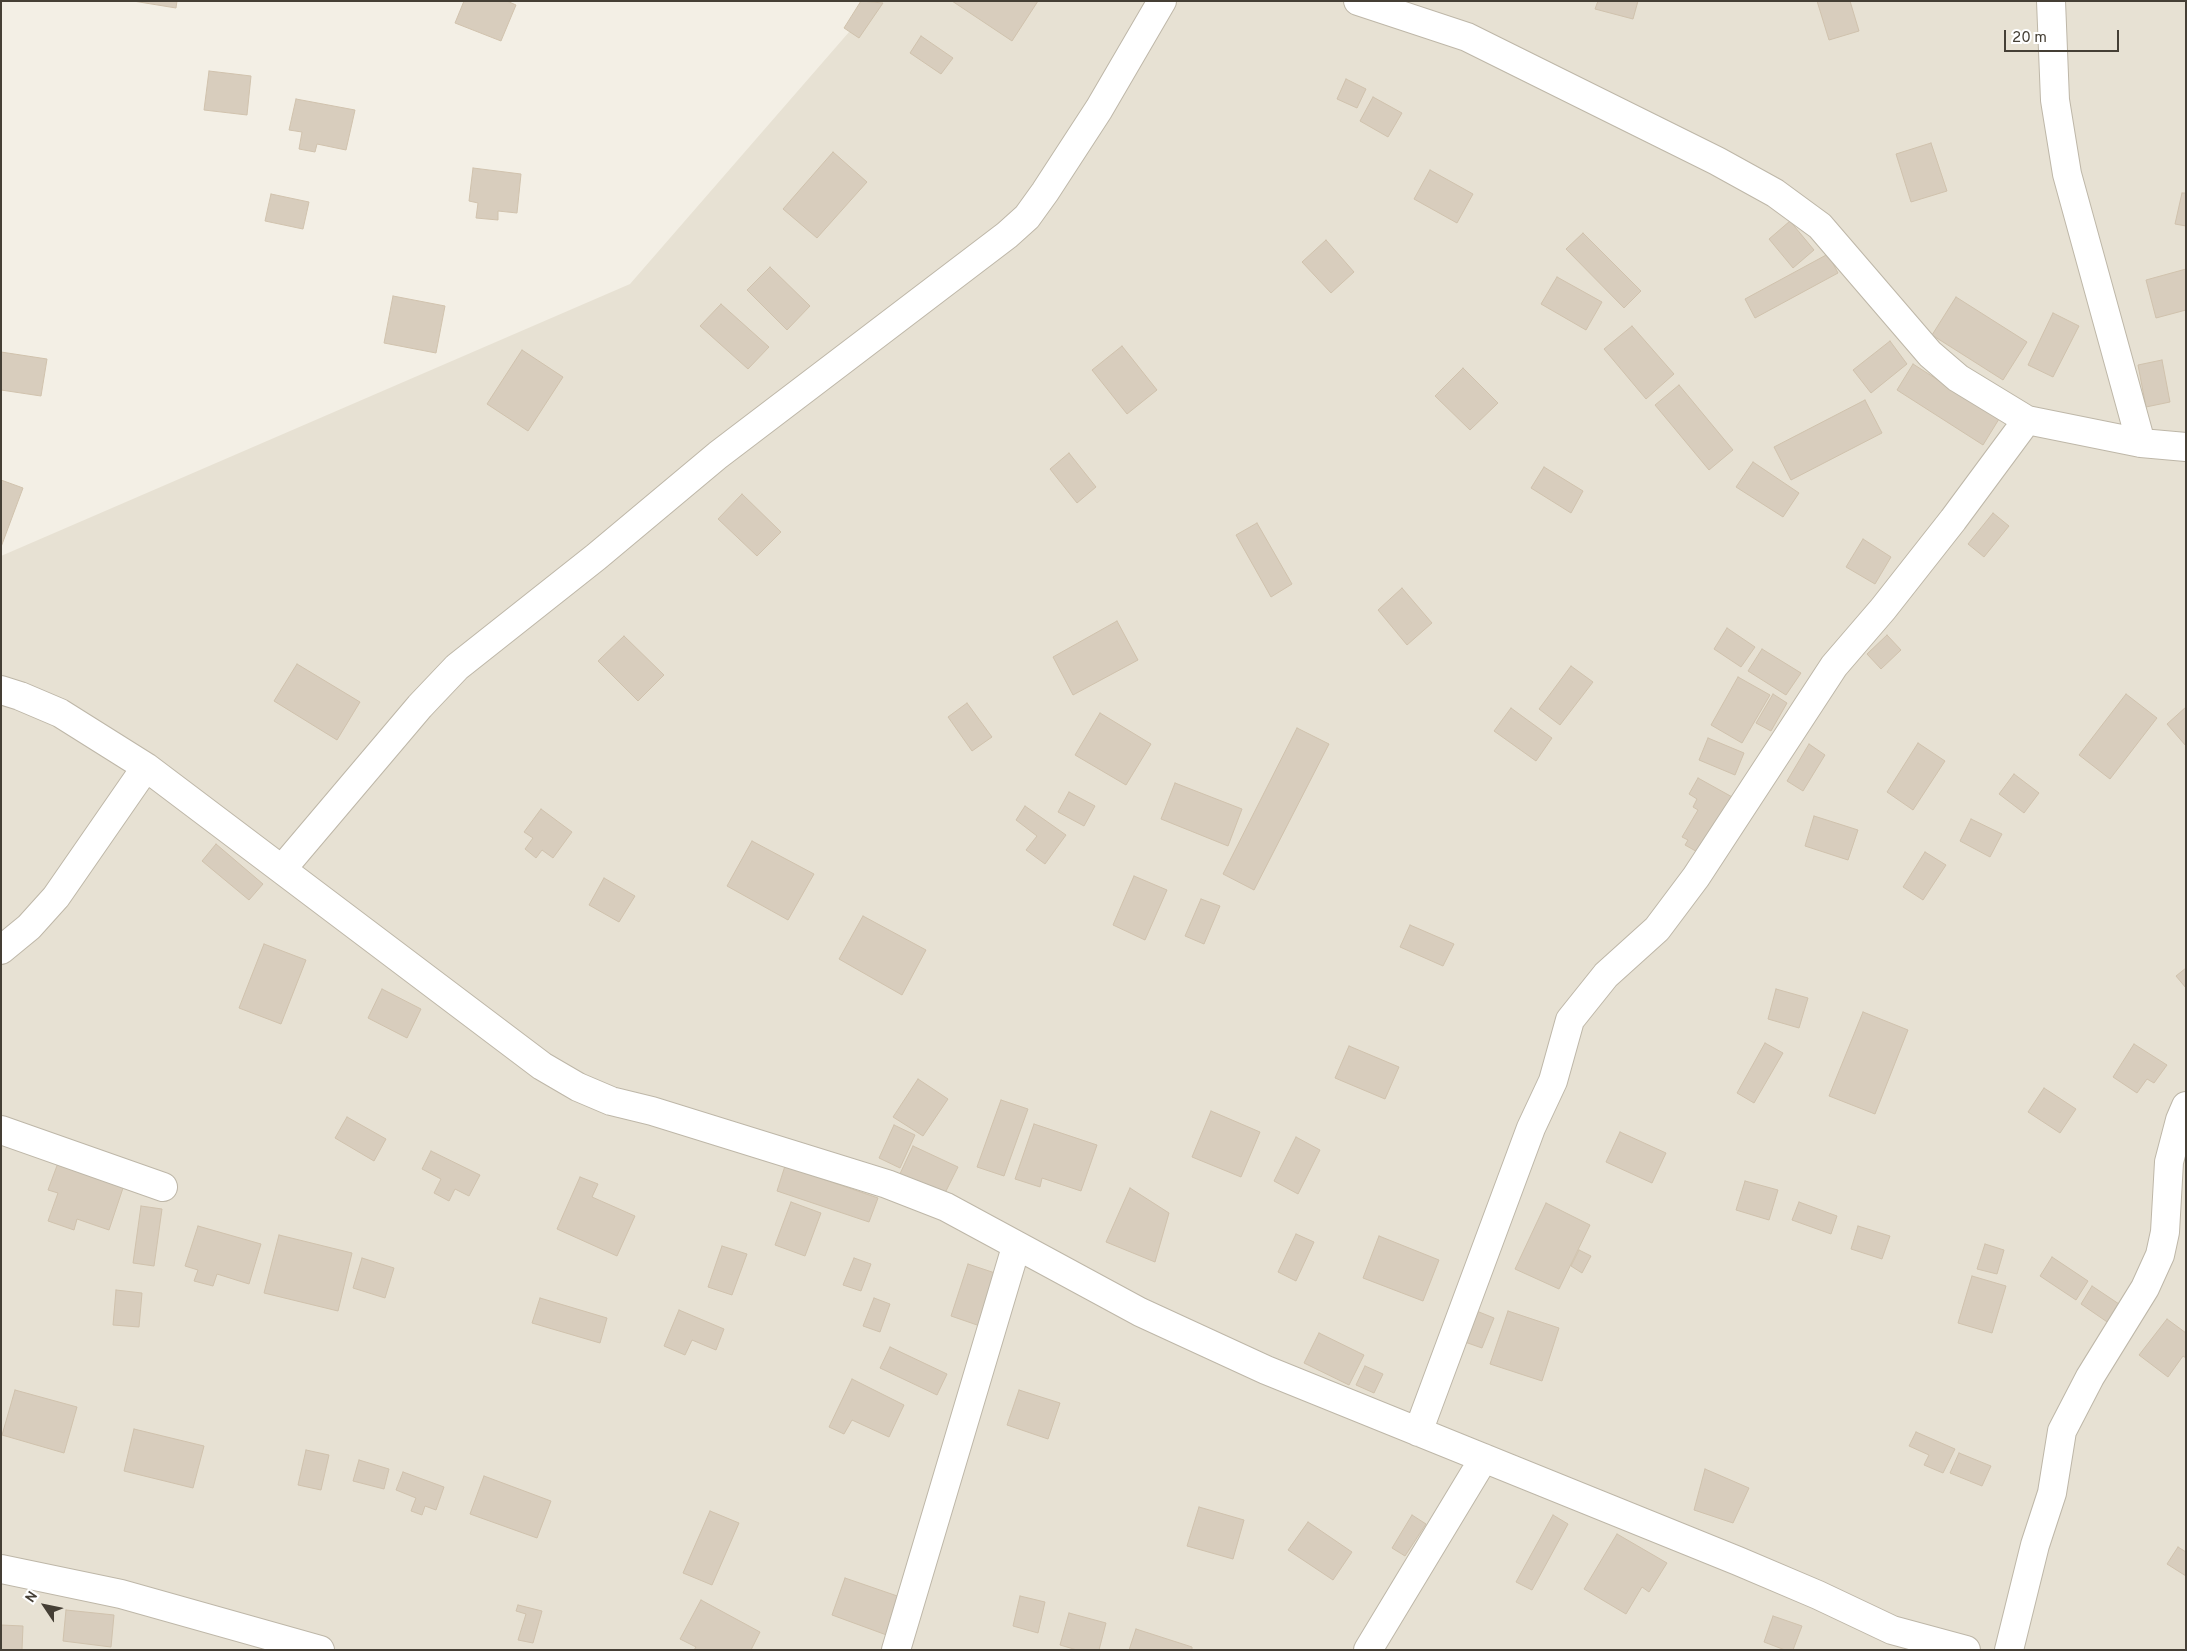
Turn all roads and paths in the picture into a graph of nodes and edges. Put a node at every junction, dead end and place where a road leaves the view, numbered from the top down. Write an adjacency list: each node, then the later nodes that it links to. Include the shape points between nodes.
1 (1162, 1): 9 (street, via 1099,109 1027,217 718,455 457,667)
2 (1358, 1): 4 (street, via 1467,37 1775,193 1820,226 1930,354 1958,378)
3 (2051, 1): 5 (street, via 2055,100 2067,174)
4 (2027, 420): 5 (street); 15 (street, via 1941,534 1834,666 1696,877 1657,929 1606,975 1570,1020 1552,1081 1531,1128)
5 (2141, 443): 6 (street)
6 (2186, 447)
7 (1, 690): 8 (street, via 60,713)
8 (146, 767): 9 (street); 10 (street, via 56,897 29,927)
9 (282, 869): 14 (street, via 542,1066 578,1087 611,1101 887,1184 946,1207)
10 (1, 950)
11 (2186, 1106): 22 (street, via 2169,1162 2165,1232 2160,1255 2145,1288 2090,1377 2062,1431 2052,1493 2035,1545)
12 (1, 1130): 13 (street)
13 (163, 1187)
14 (1016, 1247): 15 (street, via 1204,1342); 19 (street)
15 (1418, 1432): 16 (street)
16 (1484, 1458): 20 (street); 21 (street, via 1756,1568 1892,1630)
17 (1, 1569): 18 (street, via 121,1594)
18 (320, 1650)
19 (896, 1650)
20 (1368, 1650)
21 (1966, 1650)
22 (2009, 1650)

